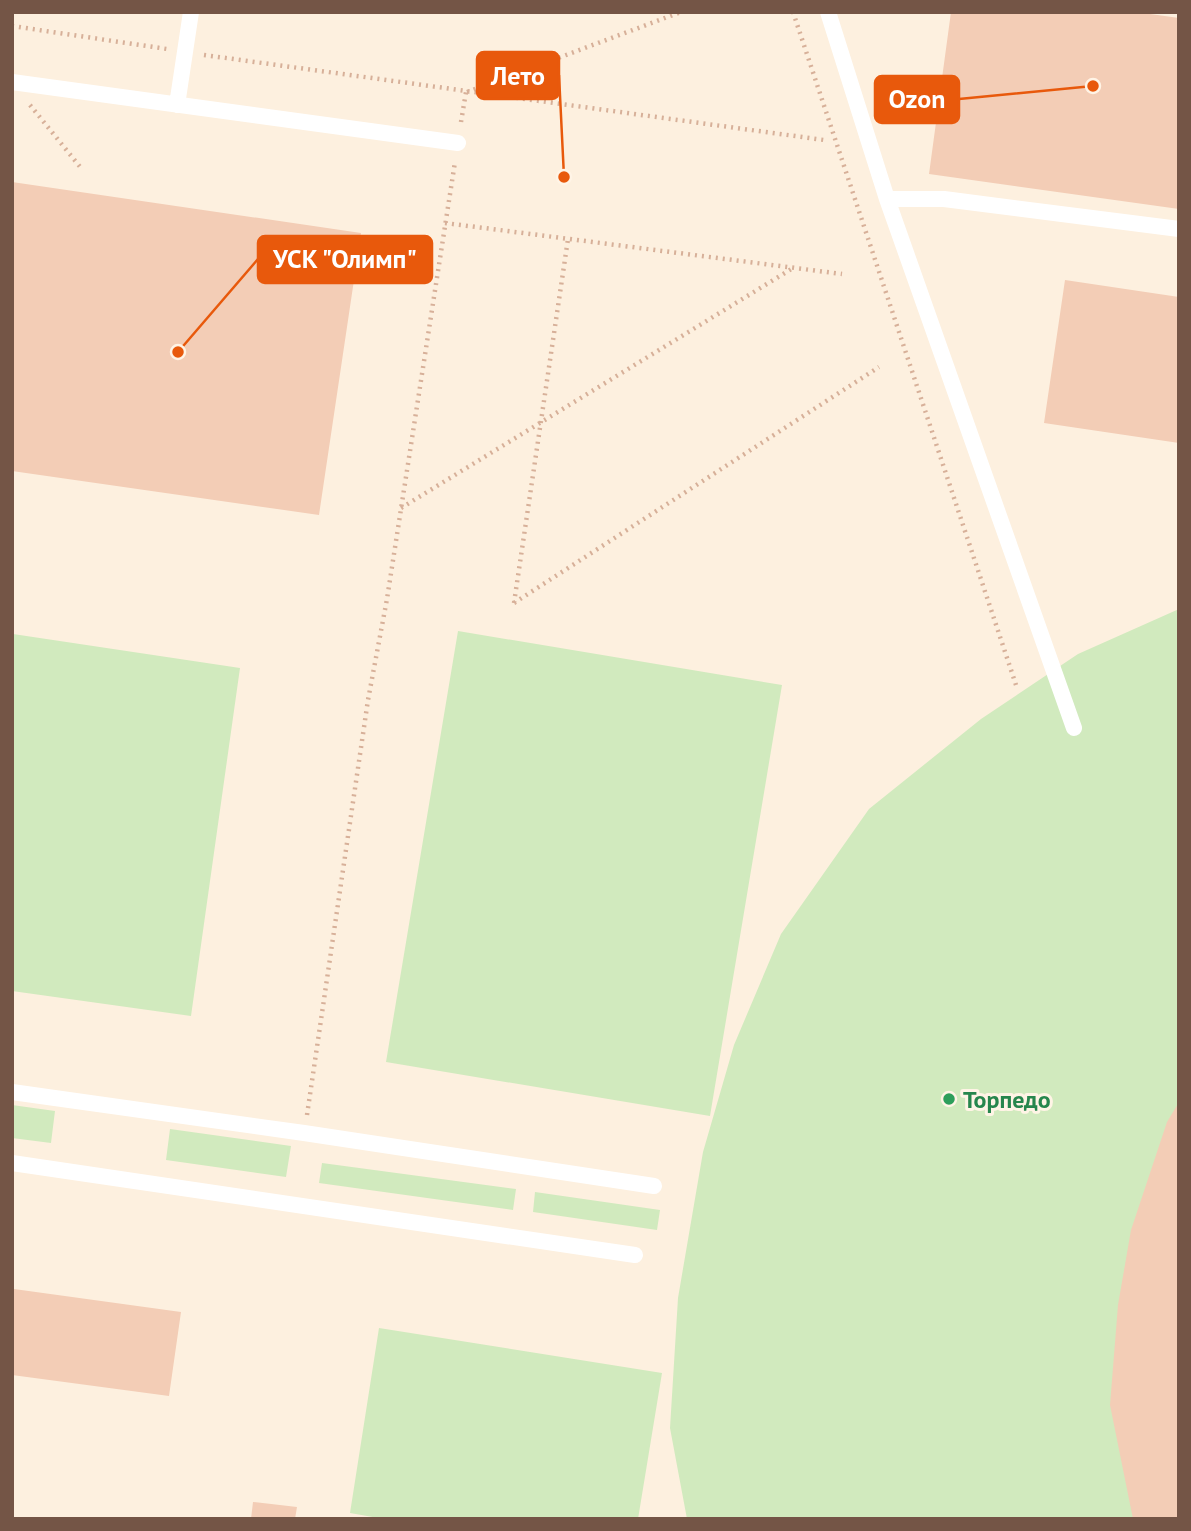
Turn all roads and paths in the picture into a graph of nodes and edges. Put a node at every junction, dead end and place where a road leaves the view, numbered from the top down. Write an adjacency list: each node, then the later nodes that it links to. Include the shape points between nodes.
1 (191, 12): 6 (lane)
2 (681, 12): 8 (path)
3 (793, 12): 22 (path)
4 (828, 12): 13 (lane)
5 (12, 26): 6 (path)
6 (185, 52): 8 (path); 9 (lane)
7 (12, 82): 9 (lane); 12 (path)
8 (466, 92): 10 (path); 11 (path)
9 (177, 105): 11 (lane)
10 (824, 141)
11 (458, 143): 14 (path)
12 (80, 168)
13 (887, 199): 15 (lane, via 944,199); 23 (lane)
14 (445, 223): 16 (path); 21 (path)
15 (1179, 229)
16 (568, 239): 17 (path); 20 (path)
17 (793, 268): 18 (path); 20 (path)
18 (842, 274)
19 (879, 367): 20 (path, via 514,603)
20 (540, 423): 21 (path)
21 (400, 508): 25 (path)
22 (1016, 685)
23 (1074, 728)
24 (12, 1092): 25 (lane)
25 (304, 1133): 27 (lane)
26 (12, 1163): 28 (lane)
27 (654, 1185)
28 (635, 1255)

